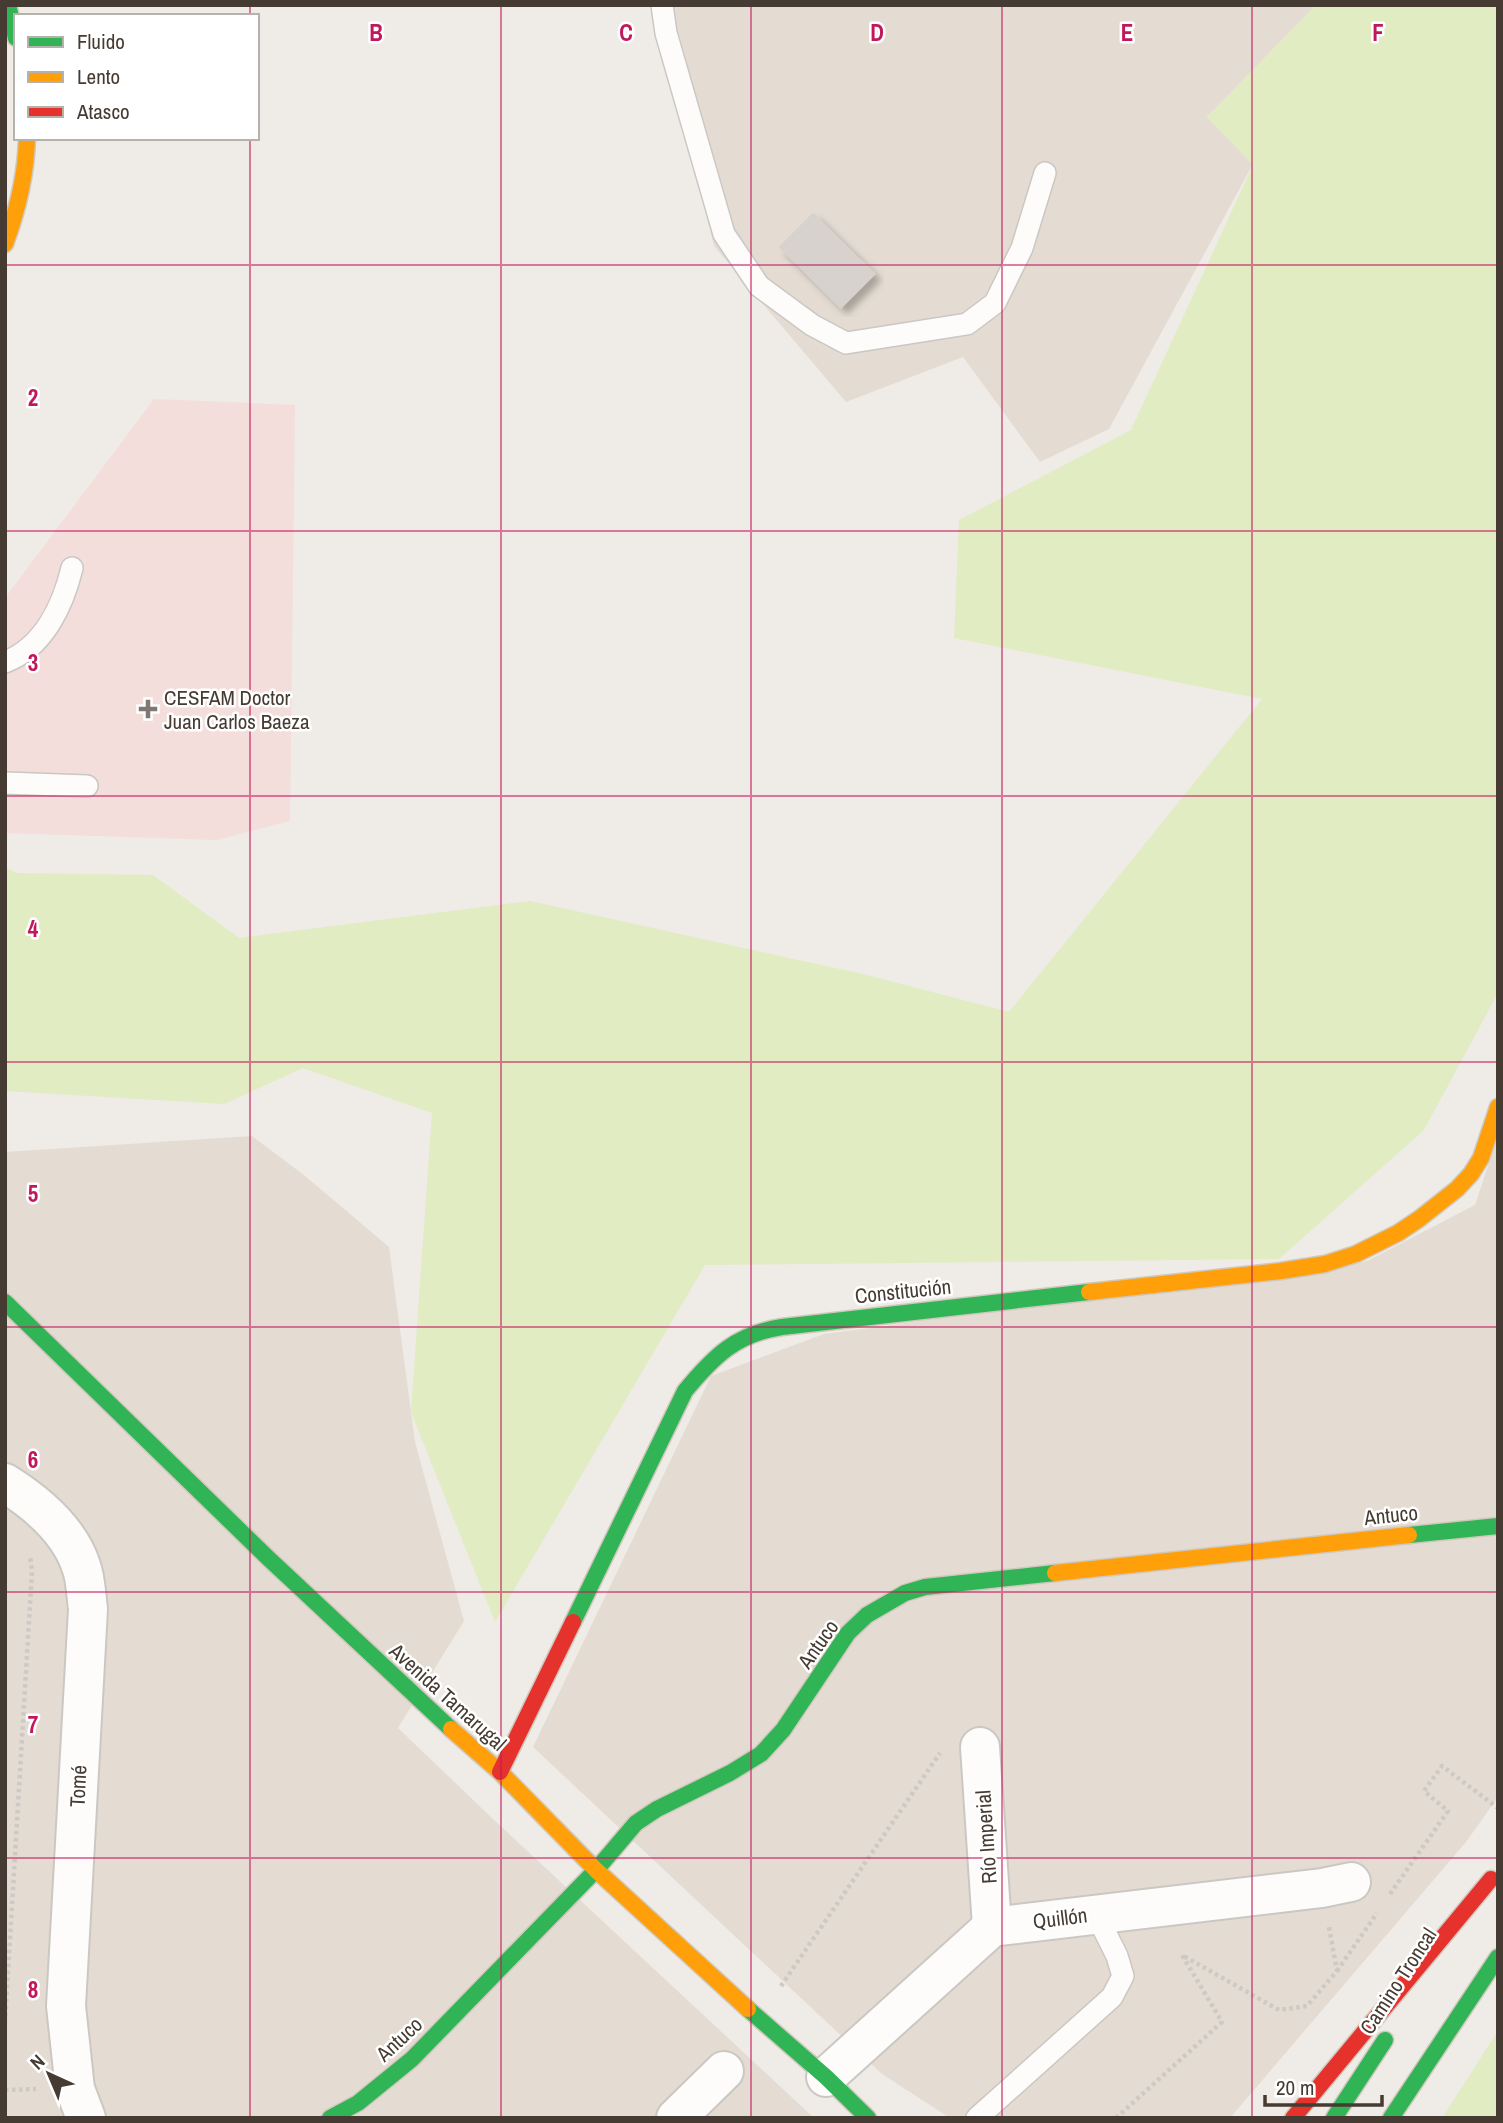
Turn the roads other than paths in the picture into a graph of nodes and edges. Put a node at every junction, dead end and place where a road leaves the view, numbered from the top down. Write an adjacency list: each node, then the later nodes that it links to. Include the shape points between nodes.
1 (8, 5): 3 (street)
2 (662, 5): 5 (lane, via 724,234 759,286 812,325 846,343 967,324 995,303 1022,248)
3 (14, 30)
4 (27, 140): 6 (street, via 19,209)
5 (1045, 173)
6 (5, 243)
7 (72, 568): 8 (lane, via 55,615 40,636)
8 (5, 662)
9 (5, 783): 10 (lane)
10 (87, 786)
11 (1498, 1107): 16 (street, Constitución, via 1480,1160 1457,1190 1390,1237 1339,1260 1280,1271 813,1322 760,1330 728,1345 685,1391)
12 (5, 1302): 16 (street, Avenida Tamarugal, via 411,1694)
13 (5, 1483): 27 (street, Tomé, via 52,1521 72,1544 83,1569 88,1609 66,2006 75,2089)
14 (1498, 1526): 17 (street, Antuco, via 925,1587 905,1593 876,1609 848,1633 783,1730 761,1754 636,1823)
15 (980, 1747): 21 (street, Río Imperial)
16 (500, 1772): 17 (street, Avenida Tamarugal)
17 (596, 1870): 26 (street, Avenida Tamarugal); 28 (street, Antuco, via 412,2059 358,2103)
18 (1494, 1874): 23 (street, Camino Troncal); 32 (street)
19 (1336, 1885): 20 (street, Quillón)
20 (1096, 1914): 21 (street, Quillón); 31 (lane, via 1123,1976 1112,1997)
21 (992, 1927): 26 (street)
22 (1498, 1957): 34 (street)
23 (1409, 2004)
24 (1394, 2027): 33 (street, Camino Troncal)
25 (723, 2071): 29 (street)
26 (826, 2077): 30 (street, Avenida Tamarugal)
27 (86, 2118)
28 (330, 2118)
29 (676, 2118)
30 (867, 2118)
31 (977, 2118)
32 (1293, 2118)
33 (1334, 2118)
34 (1391, 2118)

